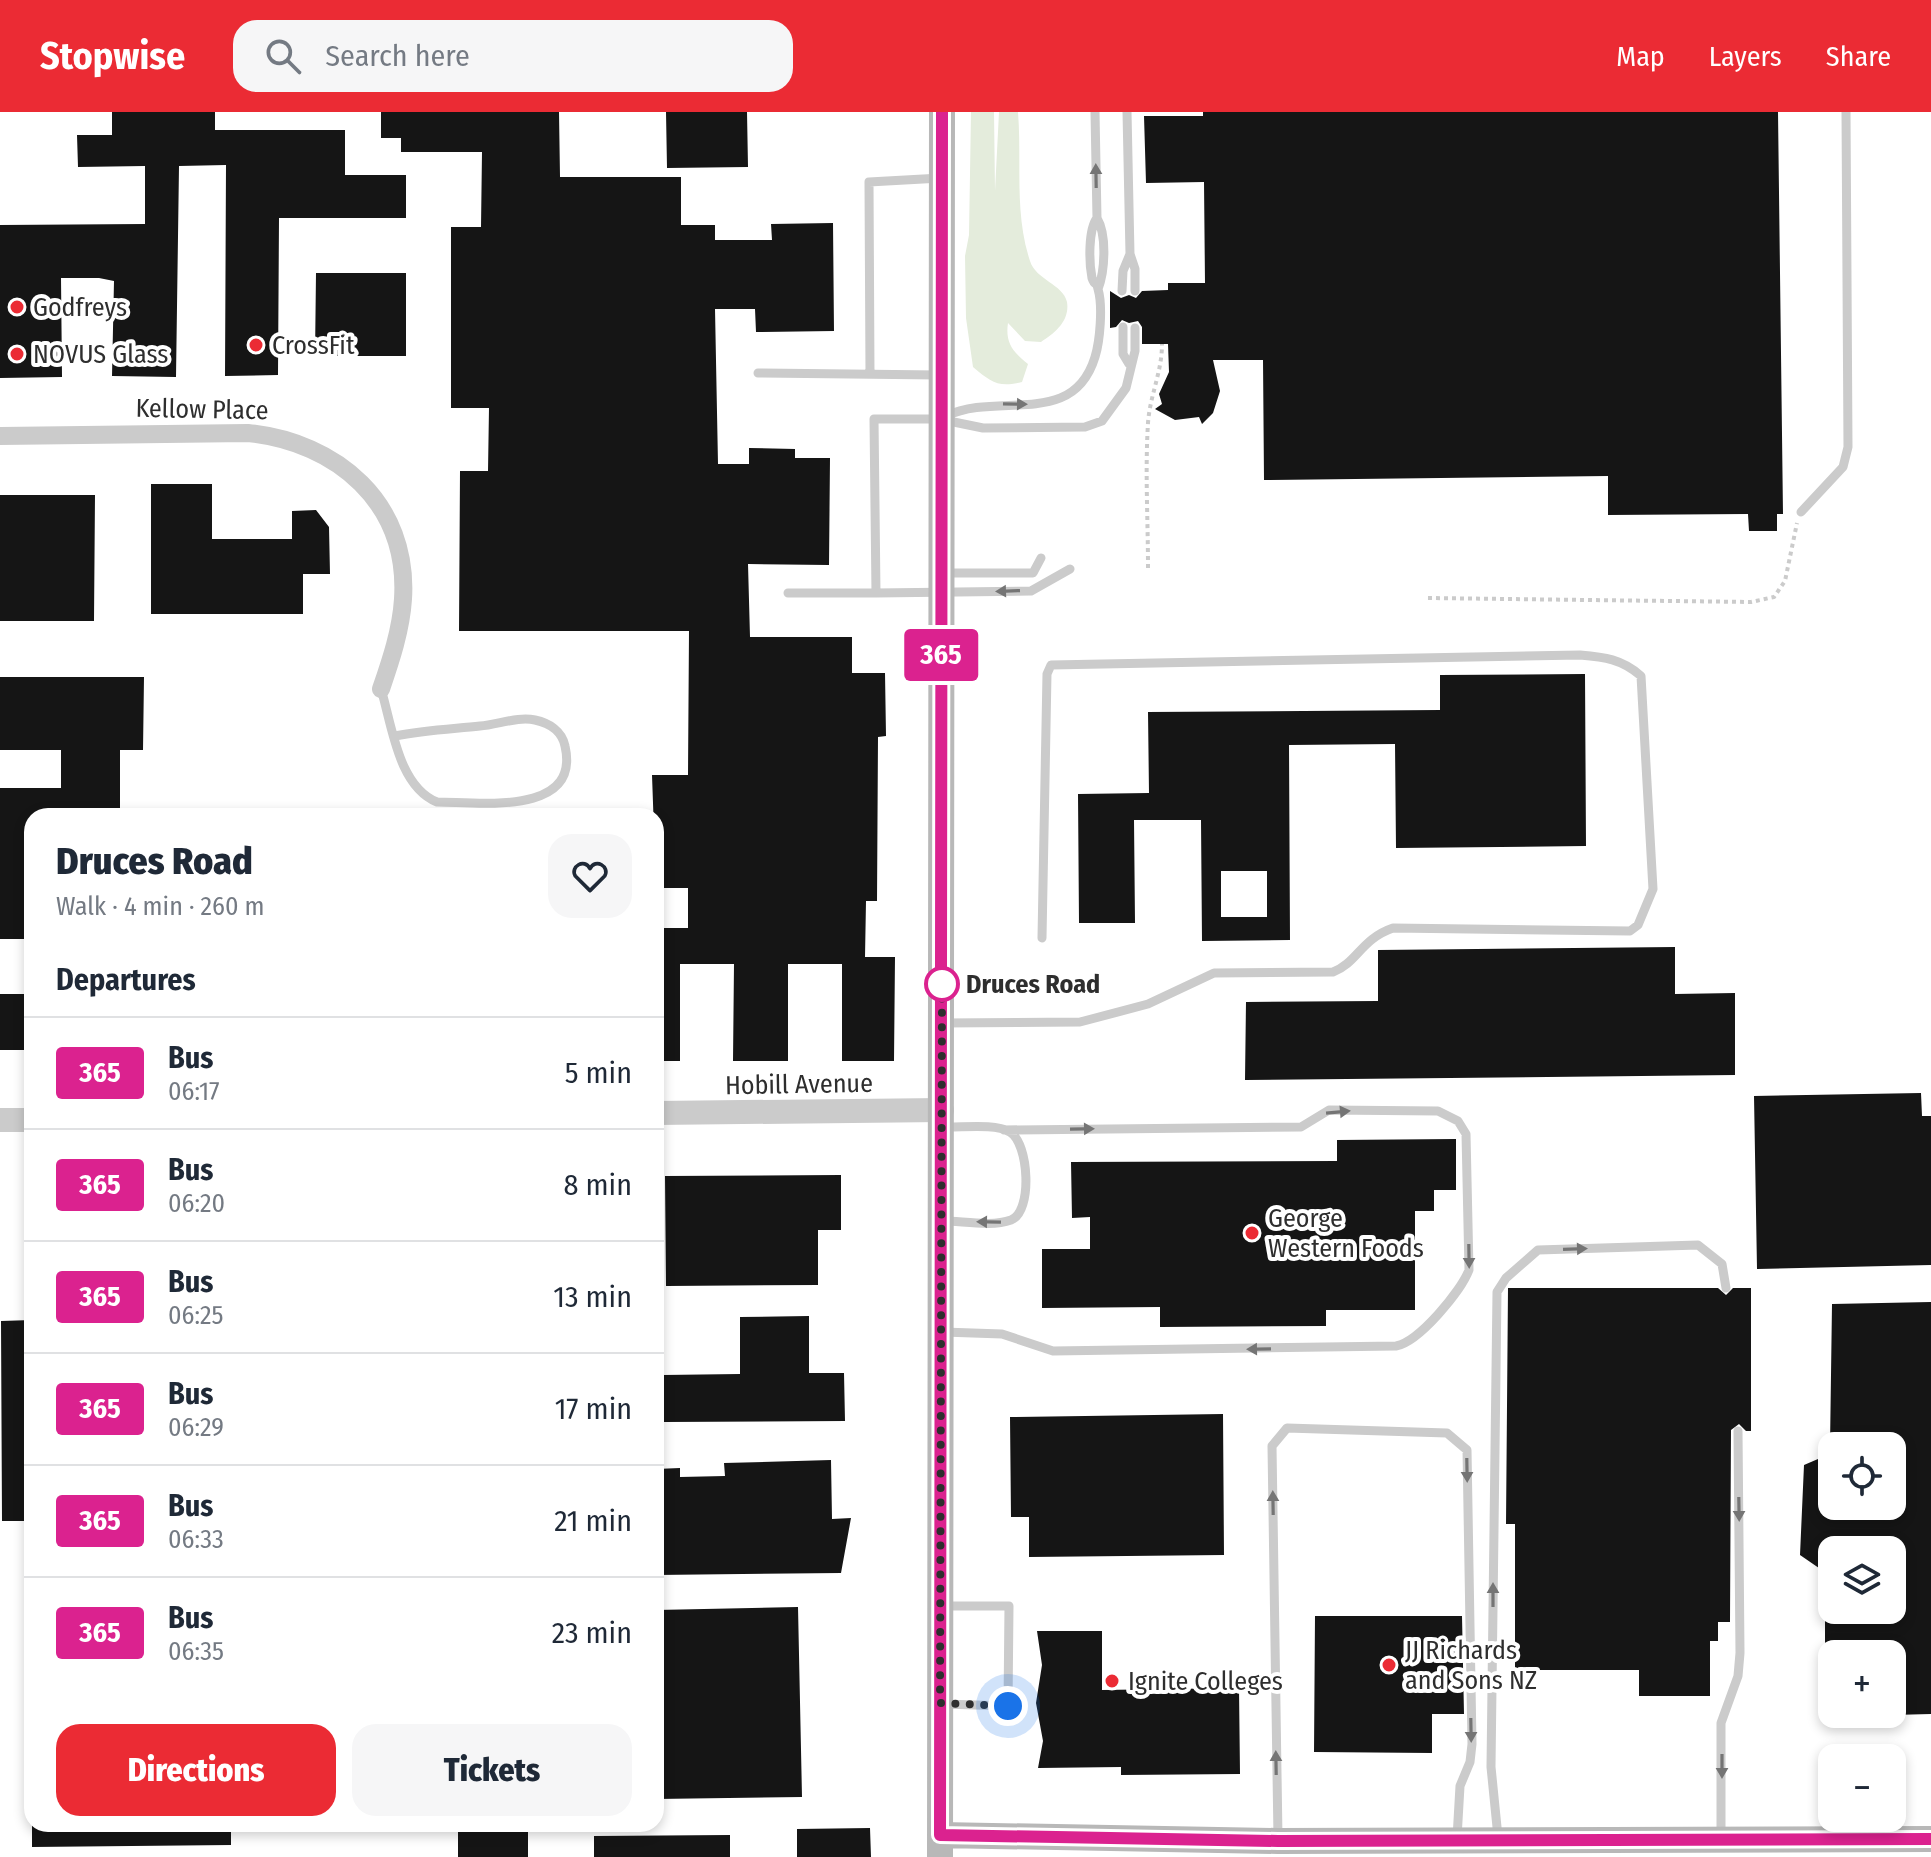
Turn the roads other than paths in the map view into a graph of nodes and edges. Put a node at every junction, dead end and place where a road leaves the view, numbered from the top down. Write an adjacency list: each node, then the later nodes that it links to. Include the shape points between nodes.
1 (942, 112): 5 (main road)
2 (1095, 112): 15 (lane, one-way to 2, via 965,407 1053,403 1074,394 1086,378 1096,355 1098,289 1092,278 1091,225 1097,218)
3 (1127, 112): 6 (lane)
4 (1846, 112): 17 (lane, via 1848,447 1843,467)
5 (942, 178): 13 (lane, via 869,182); 14 (main road)
6 (1130, 254): 7 (lane); 8 (lane)
7 (1122, 291)
8 (1135, 291)
9 (1123, 327): 11 (lane, via 1123,354)
10 (1135, 328): 11 (lane)
11 (1129, 364): 15 (lane, via 1126,388 1115,407 1102,421 1085,427 983,428)
12 (758, 373): 13 (lane)
13 (870, 374): 14 (lane)
14 (939, 375): 15 (main road)
15 (939, 419): 20 (main road); 22 (lane, via 874,419)
16 (0, 436): 23 (street, Kellow Place, via 248,433 279,436 329,456 375,498 399,548 403,599)
17 (1801, 512)
18 (1041, 558): 20 (lane, via 1033,573)
19 (1070, 569): 20 (lane, one-way to 20, via 1031,591)
20 (941, 583): 22 (lane); 26 (main road)
21 (788, 593): 22 (lane)
22 (876, 593)
23 (381, 689): 24 (lane)
24 (395, 736): 24 (lane, via 403,766 437,802 520,803 541,798 563,775 568,756 552,726 531,719)
25 (1042, 938): 26 (lane, via 1051,665 1580,655 1609,657 1641,676 1653,889 1638,925 1630,931 1393,928 1368,940 1333,972 1214,973 1148,1004 1080,1022)
26 (942, 1023): 28 (main road)
27 (664, 1113): 28 (street, Hobill Avenue)
28 (942, 1119): 31 (lane); 32 (main road)
29 (0, 1120): 30 (street)
30 (24, 1120)
31 (1004, 1130): 32 (lane, one-way to 32, via 1023,1148 1026,1204 1019,1215 1002,1222); 34 (lane, one-way to 34, via 1301,1127 1329,1110 1438,1111 1458,1121 1466,1134 1469,1270 1463,1285 1411,1342 1396,1346 1082,1352 1053,1351 1002,1334)
32 (941, 1221): 34 (main road)
33 (1726, 1288): 39 (lane, one-way to 33, via 1491,1767 1497,1292 1538,1250 1698,1245 1722,1264)
34 (940, 1332): 36 (main road)
35 (1738, 1431): 40 (lane, one-way to 40, via 1740,1653 1738,1676 1721,1723)
36 (940, 1606): 37 (main road); 37 (lane, via 1009,1606 1008,1706)
37 (940, 1703): 43 (main road)
38 (1931, 1839): 40 (main road)
39 (1499, 1840): 40 (main road); 42 (main road)
40 (1721, 1840)
41 (1278, 1841): 42 (main road); 42 (lane, one-way to 42, via 1272,1446 1287,1428 1447,1433 1467,1450 1472,1744 1460,1786); 43 (main road)
42 (1457, 1841)
43 (940, 1846)

